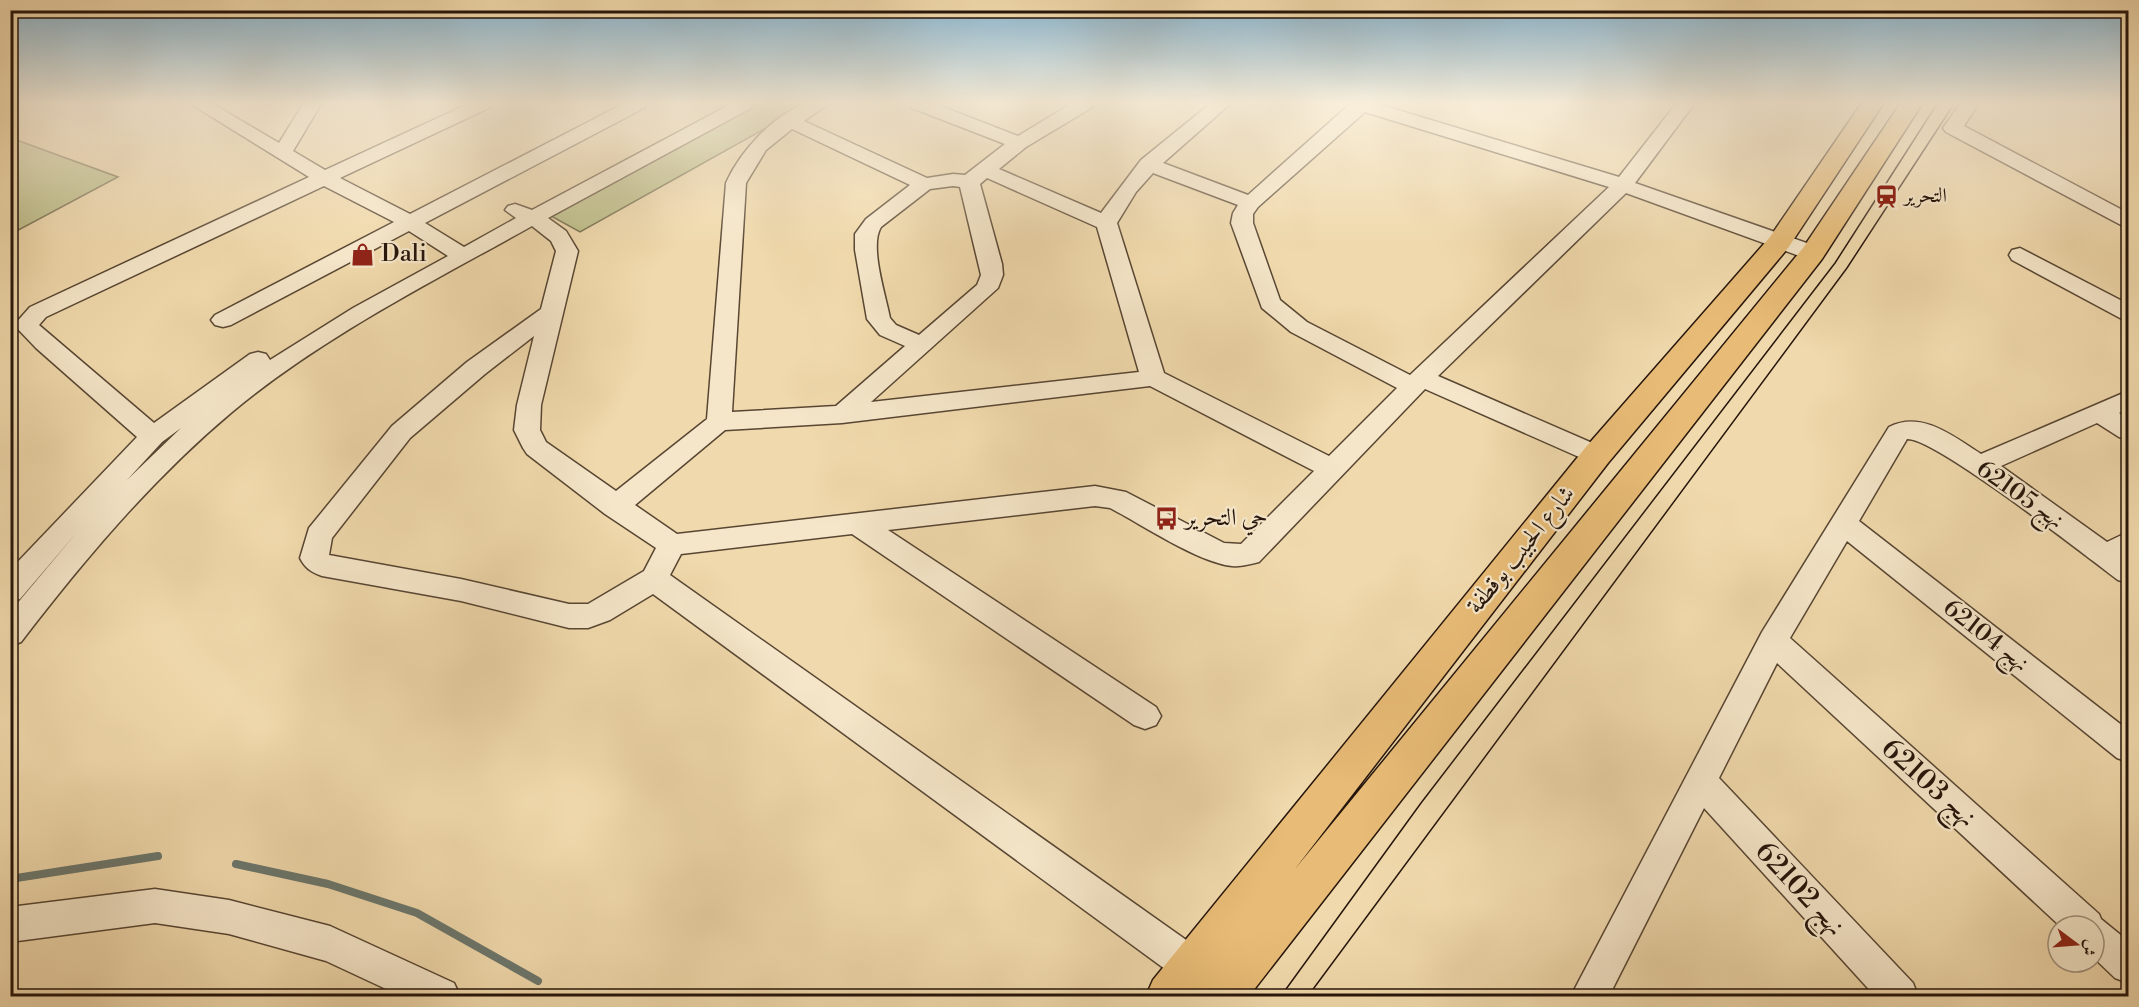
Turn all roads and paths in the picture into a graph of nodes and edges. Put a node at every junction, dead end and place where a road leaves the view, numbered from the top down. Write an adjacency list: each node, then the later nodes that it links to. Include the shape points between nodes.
1 (277, 151): 17 (street)
2 (284, 151): 17 (street)
3 (382, 151): 20 (street)
4 (548, 151): 26 (street)
5 (634, 151): 24 (street)
6 (650, 151): 24 (street)
7 (753, 151): 41 (street, via 742,165 736,183)
8 (855, 151): 21 (street)
9 (1009, 151): 19 (street)
10 (1163, 151): 18 (street)
11 (1309, 151): 23 (street)
12 (1513, 151): 22 (street)
13 (1649, 151): 22 (street)
14 (1840, 151): 28 (main road, شارع الحبيب بوقطفة)
15 (1880, 151): 30 (main road, شارع الحبيب بوقطفة)
16 (1996, 151): 25 (street)
17 (282, 154): 20 (street)
18 (1148, 164): 23 (street); 27 (street, via 1120,196)
19 (977, 176): 21 (street); 27 (street); 35 (street, via 992,275 987,288)
20 (324, 178): 26 (street); 43 (street, via 29,319 26,325 44,344)
21 (924, 184): 35 (street, via 873,223 866,234 879,319 888,330)
22 (1623, 185): 28 (street); 37 (street)
23 (1251, 203): 37 (street, via 1243,213 1242,223 1270,303 1299,327)
24 (523, 214): 29 (street); 32 (street, via 552,228 563,238 567,251)
25 (2128, 221)
26 (411, 223): 29 (street); 34 (street)
27 (1106, 223): 36 (street)
28 (1779, 242): 30 (street); 44 (main road, شارع الحبيب بوقطفة)
29 (455, 250): 43 (street, via 364,291 282,343); 54 (street, via 250,386 169,454 52,580)
30 (1813, 253): 66 (main road, شارع الحبيب بوقطفة)
31 (2020, 255): 33 (street)
32 (552, 312): 47 (street, via 526,430 536,448); 52 (street, via 476,368 401,432 319,535 314,558 322,565 461,590 569,616 600,612)
33 (2128, 313)
34 (223, 320)
35 (920, 344): 40 (street)
36 (1153, 378): 40 (street); 46 (street)
37 (1418, 382): 44 (street); 46 (street)
38 (2128, 399): 39 (street)
39 (2100, 413): 42 (street); 45 (street)
40 (842, 414): 41 (street)
41 (719, 422): 47 (street)
42 (2128, 431)
43 (153, 436): 53 (street)
44 (1597, 455): 63 (main road, شارع الحبيب بوقطفة)
45 (1980, 465): 48 (street, نهج 62105, via 1928,433 1906,429 1898,433); 51 (street, نهج 62105)
46 (1332, 469): 49 (street, via 1249,554 1234,556 1218,553 1116,499 1095,496)
47 (615, 507): 50 (street)
48 (1844, 524): 55 (street); 57 (street, نهج 62104)
49 (859, 525): 50 (street); 56 (street)
50 (672, 545): 52 (street)
51 (2121, 556)
52 (654, 579): 63 (street)
53 (10, 591)
54 (10, 634)
55 (1773, 641): 58 (street); 59 (street, نهج 62103)
56 (1144, 716)
57 (2128, 748)
58 (1700, 781): 67 (street); 68 (street, نهج 62102)
59 (2073, 914)
60 (10, 926): 64 (street, via 155,906 229,917 330,944)
61 (2106, 944): 62 (street)
62 (2128, 965)
63 (1193, 967): 65 (main road, شارع الحبيب بوقطفة)
64 (441, 996)
65 (1169, 996)
66 (1221, 996)
67 (1589, 996)
68 (1900, 996)

